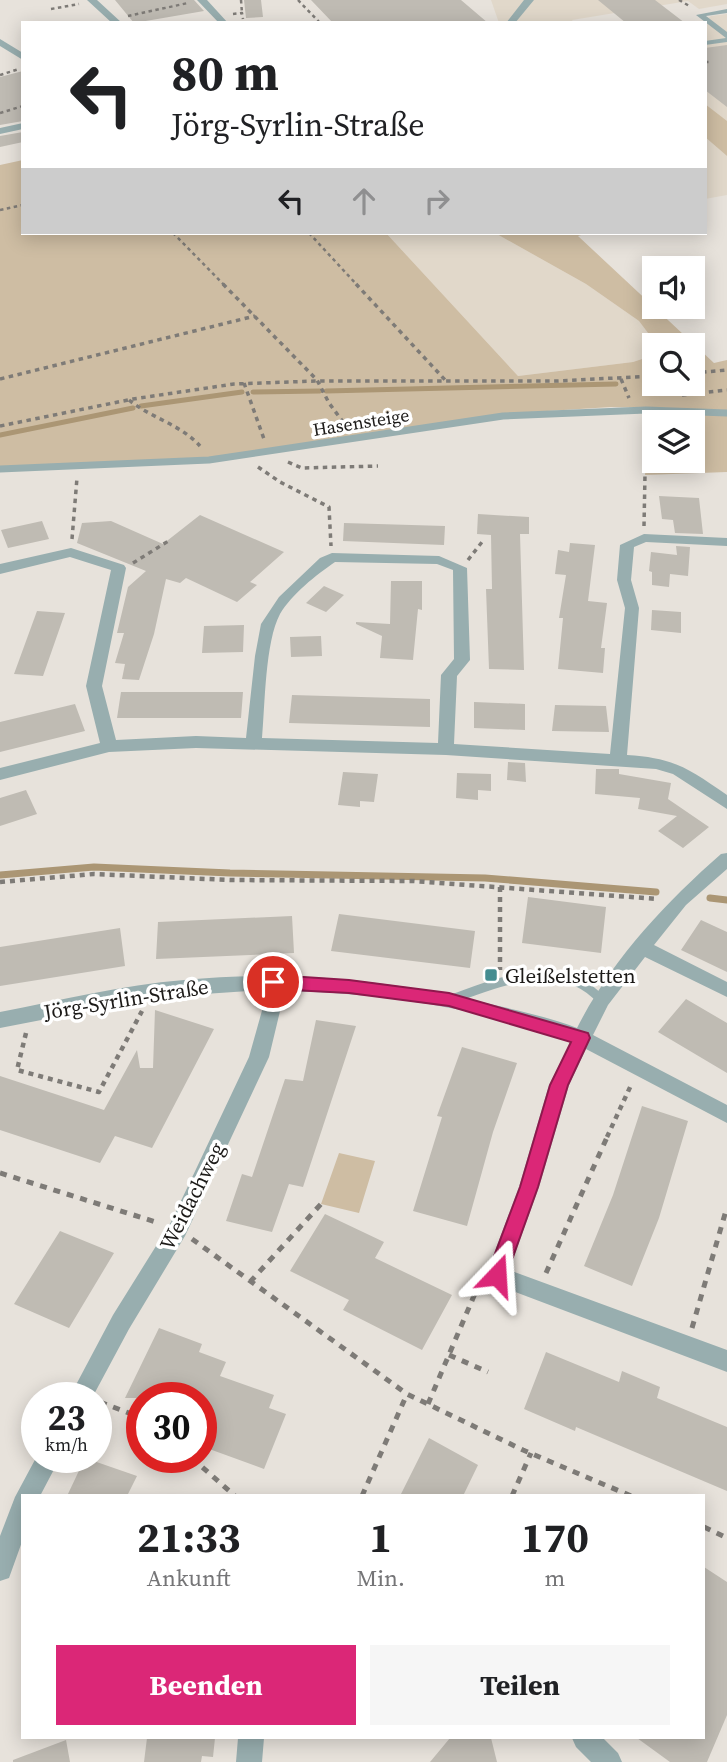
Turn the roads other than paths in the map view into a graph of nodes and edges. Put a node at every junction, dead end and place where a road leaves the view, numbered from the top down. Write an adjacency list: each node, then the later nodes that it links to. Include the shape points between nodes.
1 (203, 0): 6 (street)
2 (529, 0): 7 (street)
3 (93, 1): 5 (street)
4 (727, 10): 8 (street, via 699,15)
5 (116, 21)
6 (223, 21)
7 (512, 21)
8 (706, 21)
9 (727, 24): 10 (street)
10 (710, 25): 11 (street)
11 (727, 38): 13 (street)
12 (0, 42): 14 (street)
13 (707, 43)
14 (21, 56)
15 (21, 126): 16 (street)
16 (0, 131)
17 (727, 413): 18 (lane, Hasensteige, via 646,410 503,416 209,460)
18 (0, 469)
19 (725, 542): 24 (street, via 644,538 627,544 624,580 632,608)
20 (0, 569): 22 (street, via 71,552 119,568 94,686)
21 (253, 744): 22 (street); 23 (street); 23 (street, via 263,651 272,615 332,557 439,560 460,568 462,660 449,676)
22 (109, 746): 25 (street)
23 (446, 749): 24 (street)
24 (618, 759): 26 (street, via 679,770)
25 (0, 774)
26 (727, 803)
27 (727, 859): 28 (street, via 680,900)
28 (641, 947): 30 (street); 32 (street)
29 (273, 982): 31 (street, Jörg-Syrlin-Straße, via 349,986); 33 (street, Jörg-Syrlin-Straße, via 152,992); 37 (street, Weidachweg, via 272,1007 259,1057 178,1229)
30 (727, 990)
31 (449, 1000): 32 (lane, via 500,983 560,975 584,981); 34 (street, Jörg-Syrlin-Straße)
32 (601, 1000): 34 (street)
33 (0, 1020)
34 (582, 1038): 35 (street, Jörg-Syrlin-Straße); 36 (street, via 559,1085 497,1275)
35 (727, 1115)
36 (727, 1361)
37 (89, 1382)
38 (40, 1473): 39 (street)
39 (28, 1494)
40 (21, 1511): 41 (street)
41 (0, 1569)
42 (251, 1739): 44 (street)
43 (586, 1739): 45 (street)
44 (249, 1762)
45 (609, 1762)

